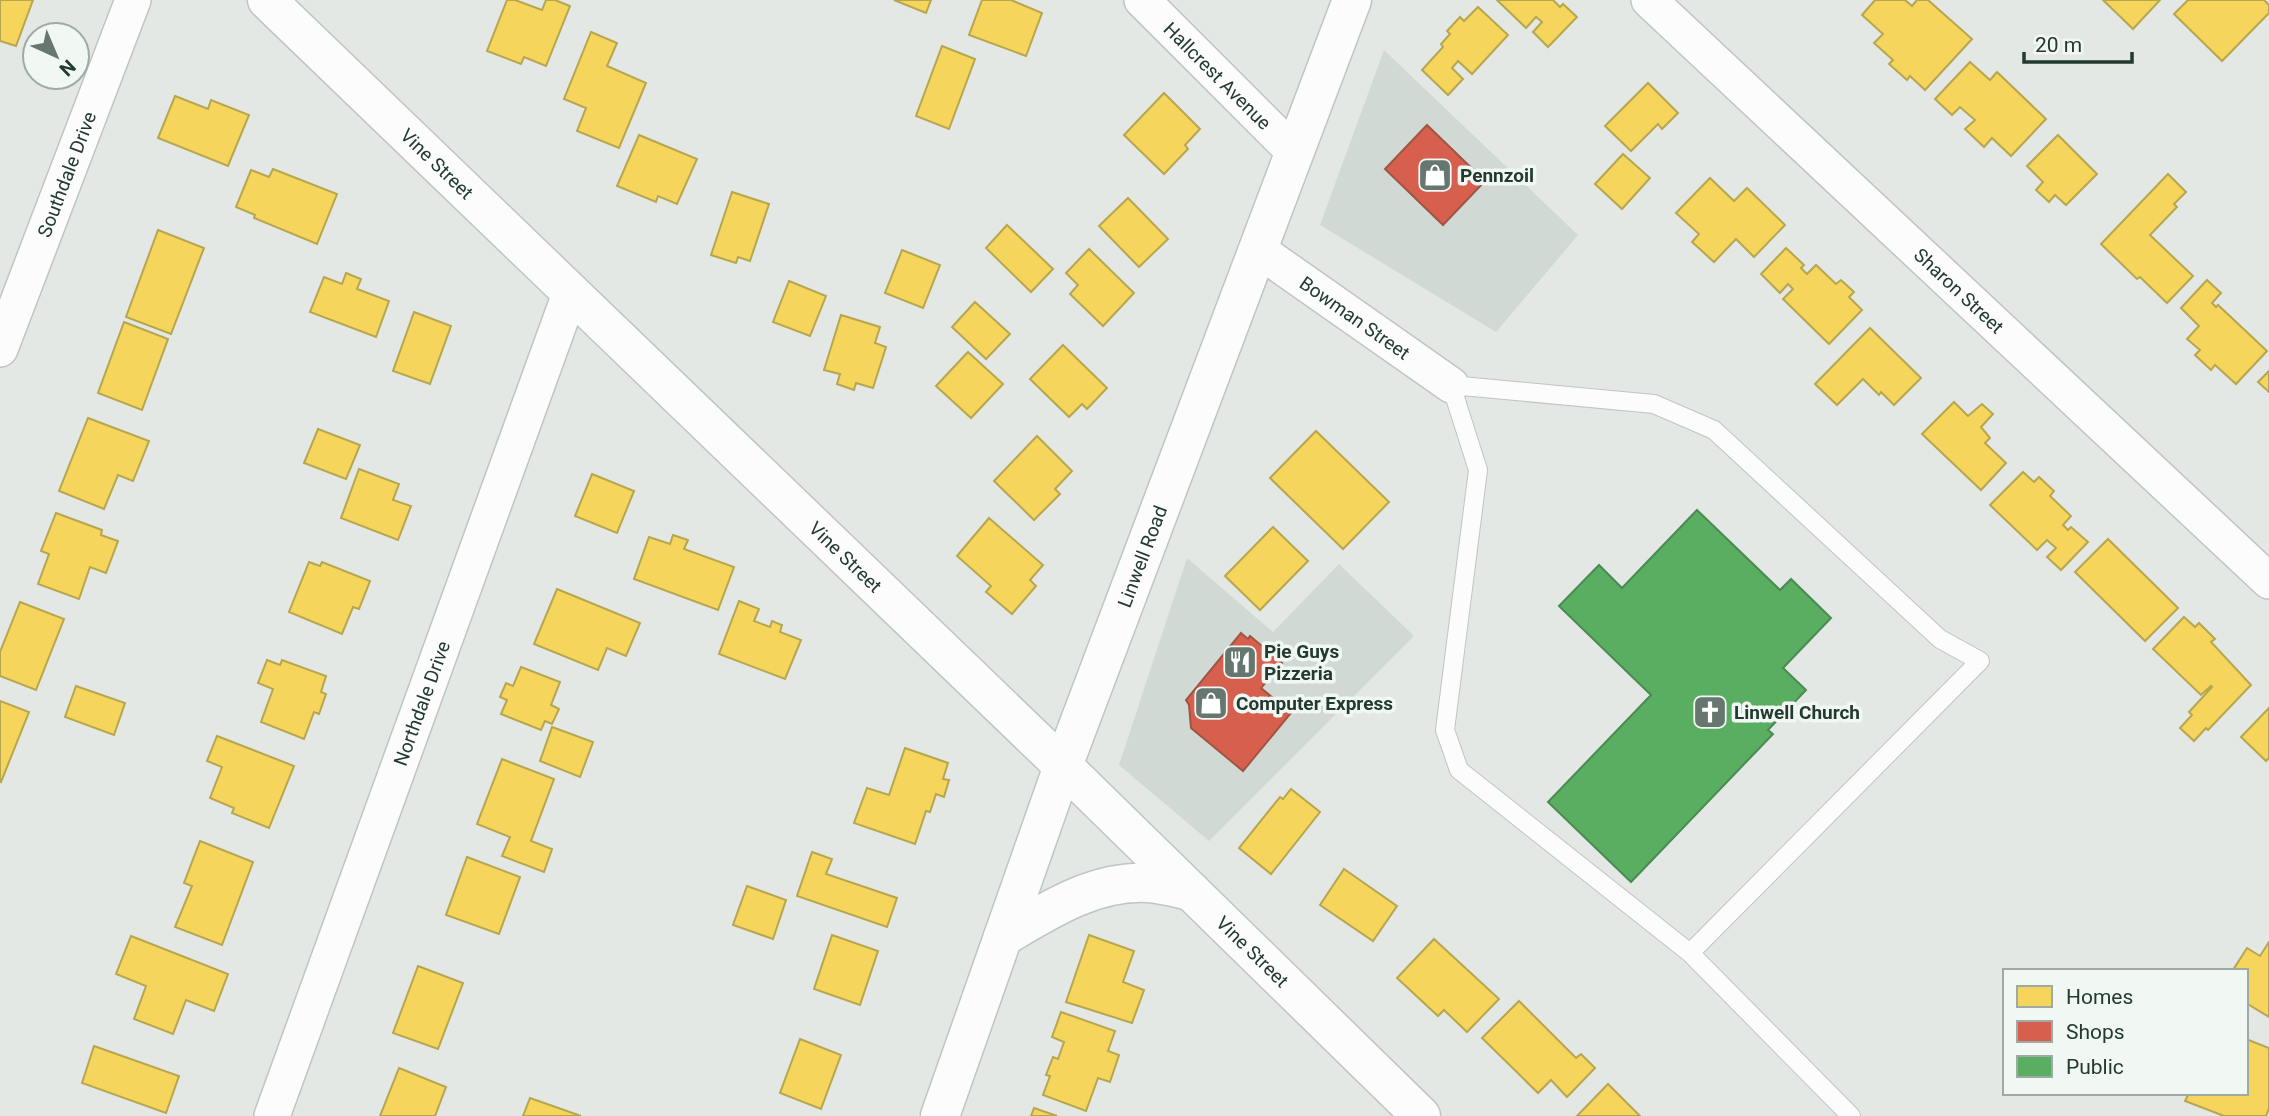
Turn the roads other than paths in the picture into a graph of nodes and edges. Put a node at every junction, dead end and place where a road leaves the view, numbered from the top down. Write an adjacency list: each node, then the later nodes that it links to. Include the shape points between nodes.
1 (133, 0): 9 (street, Southdale Drive)
2 (267, 0): 8 (street, Vine Street)
3 (1142, 0): 6 (street, Hallcrest Avenue)
4 (1352, 0): 6 (street, Linwell Road)
5 (1649, 0): 11 (street, Sharon Street)
6 (1294, 152): 7 (street, Linwell Road)
7 (1260, 251): 10 (street, Bowman Street); 12 (street, Linwell Road)
8 (571, 291): 12 (street, Vine Street); 16 (street, Northdale Drive)
9 (0, 349)
10 (1451, 385): 15 (lane, via 1478,470 1445,730 1459,770); 15 (lane, via 1654,404 1714,430 1940,639 1980,661)
11 (2269, 581)
12 (1063, 766): 13 (street, Vine Street); 14 (street, Linwell Road)
13 (1191, 891): 14 (street, via 1148,883 1118,885 1066,900); 18 (street, Vine Street)
14 (1003, 937): 17 (street, Linwell Road)
15 (1690, 953): 19 (lane)
16 (272, 1116)
17 (940, 1116)
18 (1420, 1116)
19 (1851, 1116)

